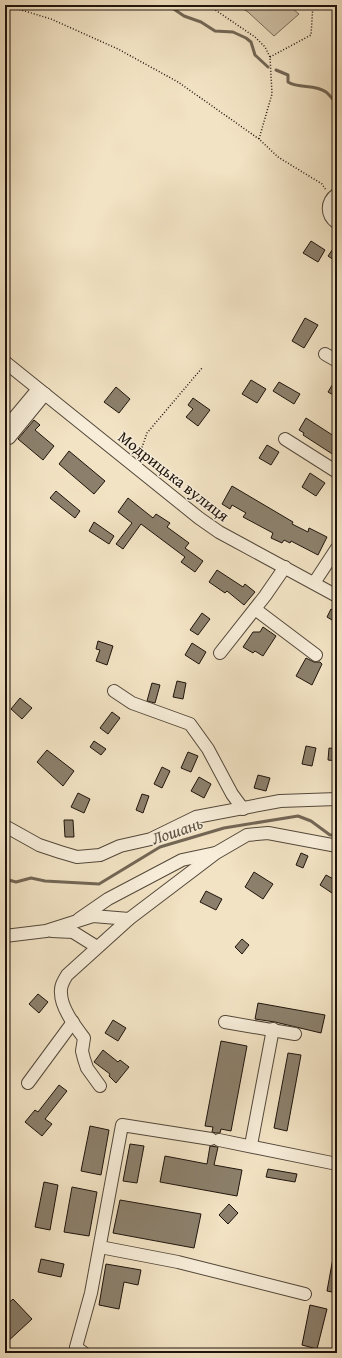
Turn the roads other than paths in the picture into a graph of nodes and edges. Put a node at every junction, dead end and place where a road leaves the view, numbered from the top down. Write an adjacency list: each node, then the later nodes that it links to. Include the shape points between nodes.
1 (334, 196): 2 (street, via 329,203 329,214)
2 (337, 223)
3 (324, 354): 4 (street)
4 (337, 361)
5 (5, 362): 6 (street, Модрицька вулиця)
6 (42, 391): 7 (street); 8 (street); 12 (street, Модрицька вулиця, via 199,518 219,532)
7 (8, 425)
8 (10, 438)
9 (285, 439): 10 (street)
10 (337, 472)
11 (337, 548): 13 (street)
12 (285, 567): 13 (street, Модрицька вулиця); 15 (street)
13 (314, 584): 14 (street, Модрицька вулиця)
14 (337, 596)
15 (255, 609): 16 (street); 17 (street)
16 (220, 653)
17 (316, 655)
18 (114, 691): 20 (street, via 132,703 190,724 208,749)
19 (337, 799): 20 (street, via 280,801)
20 (243, 809): 21 (street, via 196,817 150,839 120,846 100,855 77,857 39,844)
21 (5, 826)
22 (337, 846): 23 (street, via 268,833 247,835)
23 (216, 853): 24 (street, via 182,860 108,899); 25 (street)
24 (79, 919): 25 (street, via 93,916); 26 (street)
25 (128, 919): 28 (street)
26 (46, 931): 27 (street); 28 (street, via 73,932)
27 (5, 936)
28 (97, 947): 29 (street, via 67,975 63,982 61,993)
29 (73, 1022): 33 (street); 34 (street, via 84,1038 82,1051 87,1068)
30 (224, 1022): 31 (street)
31 (273, 1029): 32 (street); 35 (street)
32 (295, 1034)
33 (28, 1083)
34 (100, 1086)
35 (250, 1145): 36 (street); 37 (street, via 122,1125)
36 (337, 1164)
37 (100, 1247): 38 (street, via 178,1262); 39 (street)
38 (306, 1294)
39 (78, 1351)

